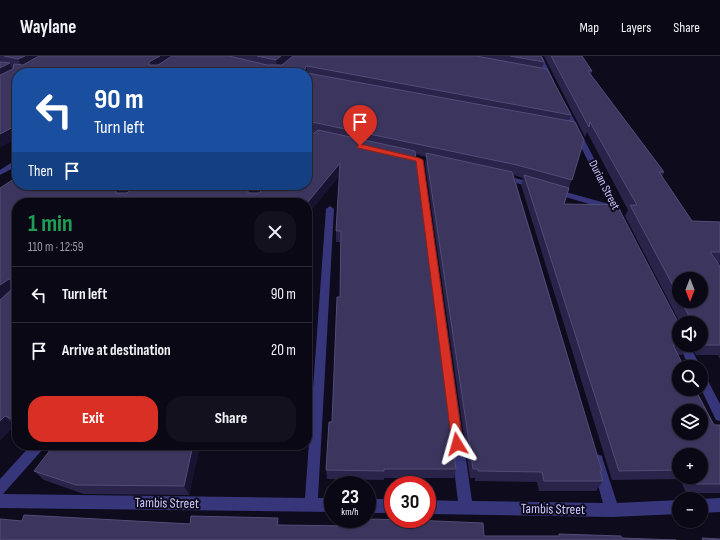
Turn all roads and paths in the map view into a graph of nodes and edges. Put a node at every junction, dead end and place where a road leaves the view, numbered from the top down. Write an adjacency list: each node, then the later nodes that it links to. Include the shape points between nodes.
1 (539, 56): 6 (street, Durian Street, via 544,74 557,92 573,129 617,212)
2 (419, 160): 21 (street)
3 (12, 166): 4 (street)
4 (0, 174)
5 (492, 175): 6 (street)
6 (514, 179): 7 (street)
7 (518, 194)
8 (330, 209): 15 (street)
9 (708, 392): 10 (street)
10 (720, 416)
11 (35, 450): 13 (street)
12 (594, 450): 22 (street)
13 (0, 489)
14 (0, 501): 15 (street, Tambis Street)
15 (311, 505): 16 (street, Tambis Street)
16 (324, 505)
17 (720, 505): 18 (street)
18 (708, 506)
19 (436, 507): 21 (street, Tambis Street)
20 (672, 507): 22 (street, Tambis Street)
21 (466, 508): 22 (street, Tambis Street)
22 (612, 510)

